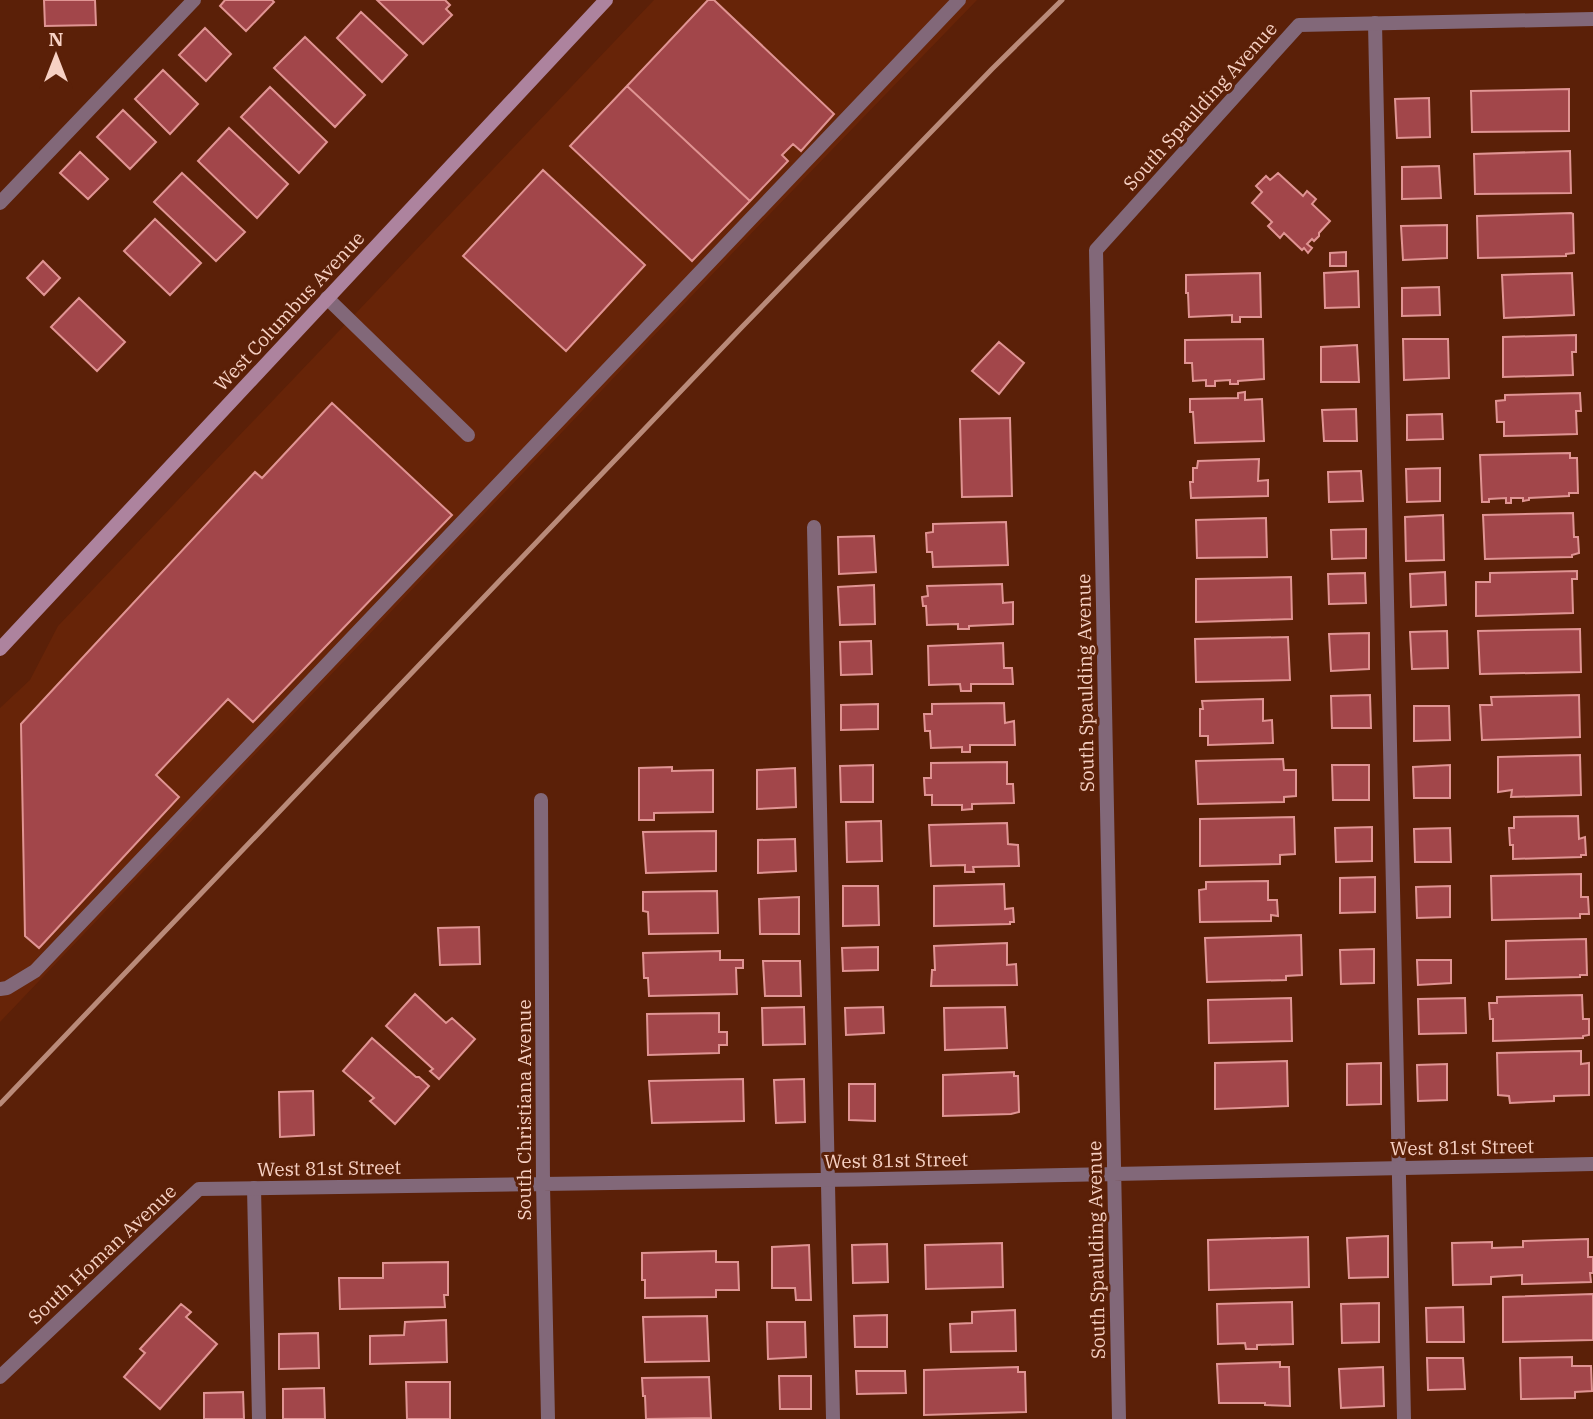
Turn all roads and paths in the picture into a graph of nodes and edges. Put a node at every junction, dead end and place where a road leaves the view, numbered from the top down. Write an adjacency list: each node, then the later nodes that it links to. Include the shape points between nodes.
1 (194, 0): 6 (street)
2 (606, 0): 7 (main road, West Columbus Avenue)
3 (959, 0): 12 (street, via 35,971)
4 (1593, 19): 5 (street)
5 (1375, 23): 14 (street); 15 (street, South Spaulding Avenue, via 1300,25 1096,250)
6 (0, 203)
7 (327, 298): 8 (street); 10 (main road, West Columbus Avenue)
8 (468, 435)
9 (814, 527): 16 (street)
10 (0, 649)
11 (541, 800): 17 (street, South Christiana Avenue)
12 (0, 989)
13 (1593, 1164): 14 (street, West 81st Street)
14 (1398, 1168): 15 (street, West 81st Street); 25 (street)
15 (1113, 1175): 16 (street, West 81st Street); 24 (street, South Spaulding Avenue)
16 (827, 1180): 17 (street, West 81st Street); 23 (street)
17 (543, 1185): 18 (street, West 81st Street); 22 (street, South Christiana Avenue)
18 (254, 1188): 19 (street, West 81st Street); 21 (street)
19 (199, 1189): 20 (street, South Homan Avenue)
20 (0, 1377)
21 (259, 1419)
22 (548, 1419)
23 (832, 1419)
24 (1119, 1419)
25 (1404, 1419)

